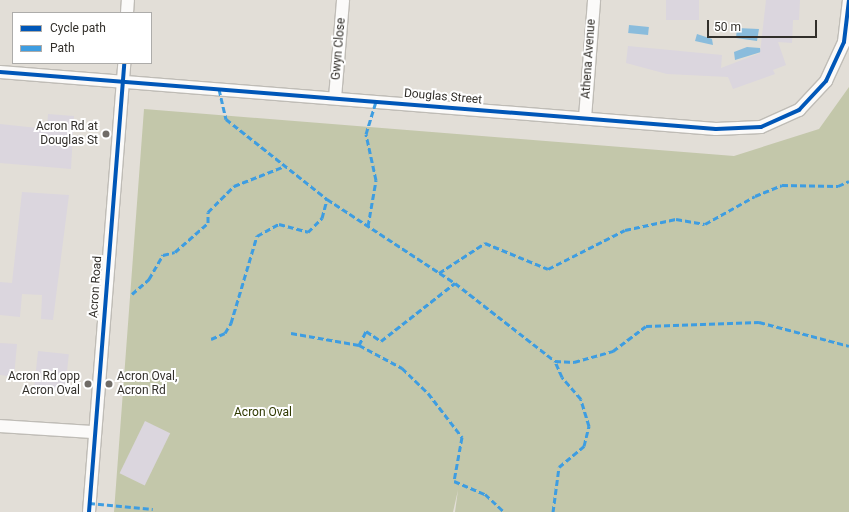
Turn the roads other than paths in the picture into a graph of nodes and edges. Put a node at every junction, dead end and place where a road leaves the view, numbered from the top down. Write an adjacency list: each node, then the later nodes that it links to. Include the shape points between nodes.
1 (128, 0): 5 (street)
2 (343, 0): 9 (street, Gwyn Close)
3 (594, 0): 10 (street, Athena Avenue)
4 (849, 0): 10 (street, Douglas Street, via 844,42 826,81 799,110 761,128 716,130)
5 (127, 12)
6 (124, 64): 8 (street, Acron Road)
7 (0, 72): 8 (street, Douglas Street)
8 (122, 82): 9 (street, Douglas Street); 12 (street, Acron Road)
9 (335, 98): 10 (street, Douglas Street)
10 (585, 118)
11 (0, 426): 12 (street)
12 (94, 432): 13 (street, Acron Road)
13 (88, 512)

